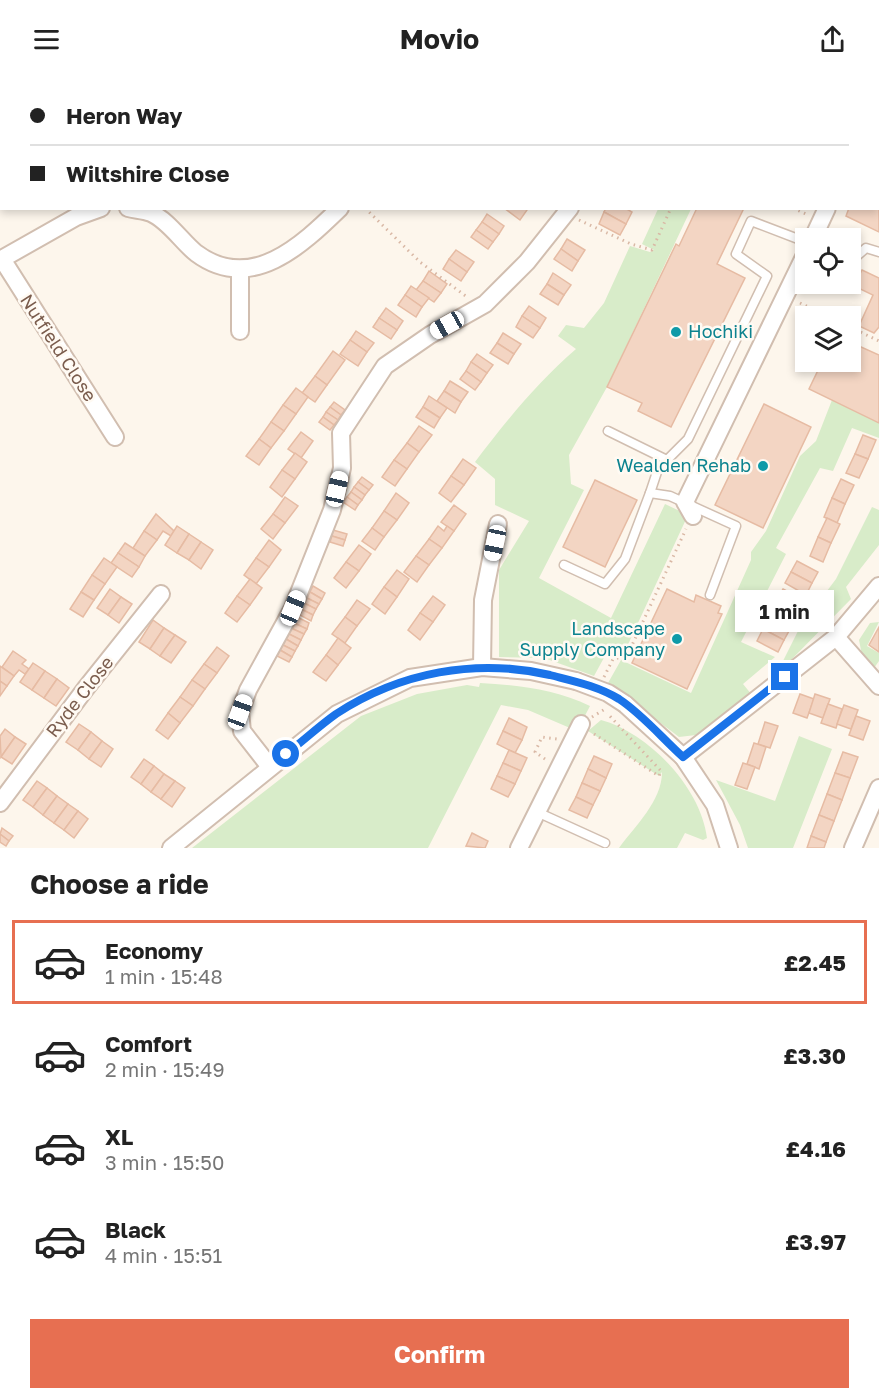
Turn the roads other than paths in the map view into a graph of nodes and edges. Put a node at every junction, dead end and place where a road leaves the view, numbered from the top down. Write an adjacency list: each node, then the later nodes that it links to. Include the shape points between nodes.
1 (95, 210): 10 (street)
2 (138, 210): 11 (street, via 152,213 198,254)
3 (338, 210): 11 (street, via 302,245 272,262)
4 (823, 210): 6 (street)
5 (567, 211): 29 (street, via 527,262 481,307 385,366 341,433 342,468 332,510 293,608 240,712 242,730)
6 (817, 228)
7 (795, 238): 16 (lane, via 752,221 736,254 767,276 688,439)
8 (861, 252): 9 (lane, via 866,248)
9 (879, 252)
10 (1, 260): 15 (street, Nutfield Close)
11 (240, 269): 13 (street)
12 (795, 277): 18 (street)
13 (240, 331)
14 (608, 431): 16 (lane)
15 (115, 438)
16 (668, 460): 17 (lane, via 658,469)
17 (650, 493): 18 (lane, via 670,496); 20 (lane, via 625,559 604,584)
18 (689, 509): 23 (lane, via 736,526)
19 (498, 524): 25 (street, via 483,600)
20 (564, 565)
21 (879, 586): 24 (street)
22 (161, 594): 31 (street, Ryde Close)
23 (710, 595)
24 (836, 637): 26 (street); 28 (street)
25 (482, 667): 28 (street, bridge, via 531,671 576,681 623,702); 29 (street, via 410,678 337,714)
26 (879, 686)
27 (580, 726): 32 (street)
28 (683, 757): 36 (street, via 716,805)
29 (270, 768): 34 (street)
30 (879, 788): 37 (street)
31 (0, 803)
32 (537, 812): 33 (lane); 35 (street)
33 (605, 843)
34 (171, 848)
35 (519, 848)
36 (729, 848)
37 (853, 848)

